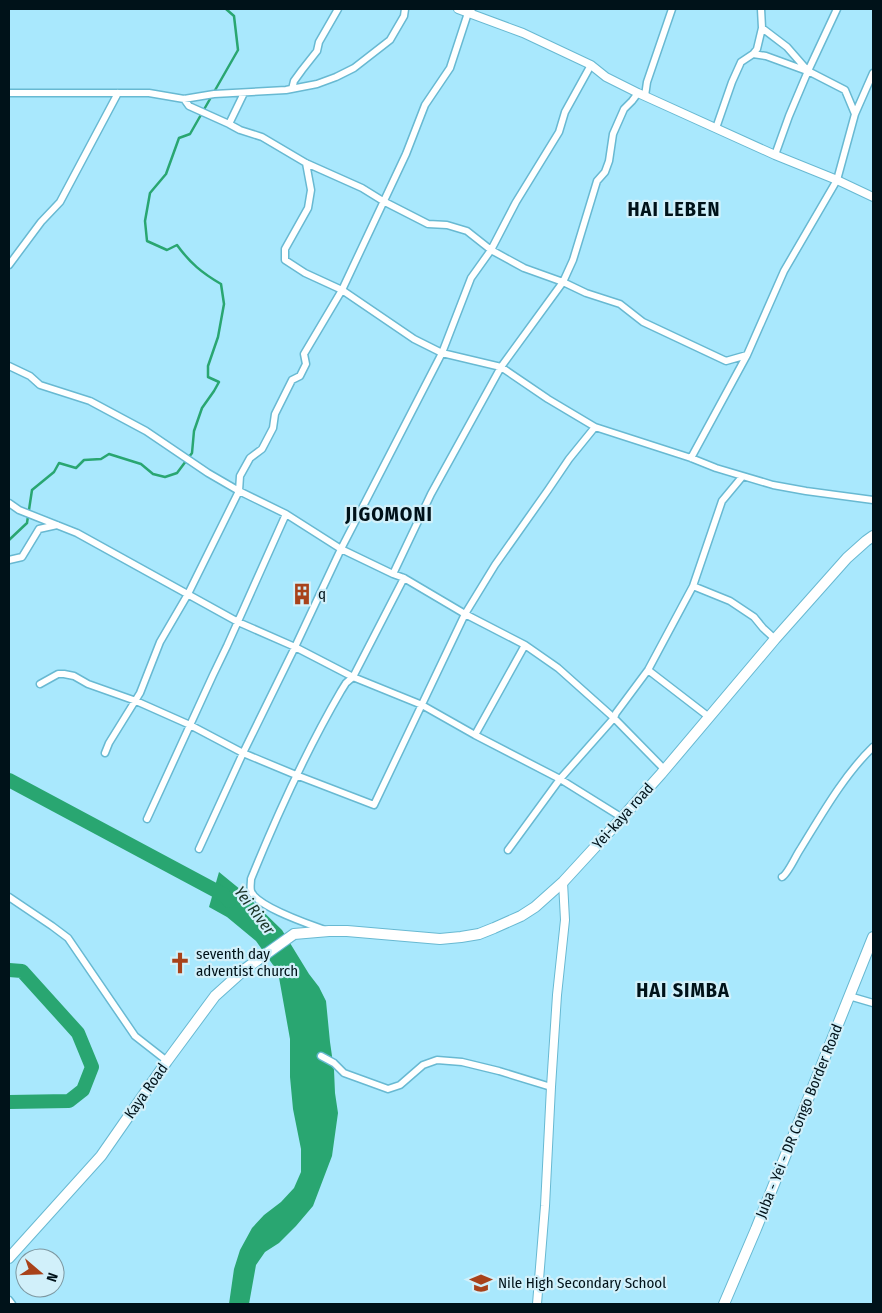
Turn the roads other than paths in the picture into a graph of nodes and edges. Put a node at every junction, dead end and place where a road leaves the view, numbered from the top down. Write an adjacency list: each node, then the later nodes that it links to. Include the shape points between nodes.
1 (338, 9): 13 (street, via 318,42 317,52 294,81)
2 (405, 9): 13 (street, via 390,40 354,68 317,84)
3 (458, 9): 7 (street)
4 (672, 9): 17 (street)
5 (761, 9): 8 (street)
6 (837, 9): 11 (street)
7 (470, 11): 10 (street); 26 (street, via 450,68 425,105)
8 (762, 28): 9 (street); 11 (street, via 787,47)
9 (754, 54): 11 (street); 21 (street, via 741,62)
10 (592, 65): 17 (street); 27 (street, via 565,112 559,132)
11 (808, 71): 19 (street, via 845,90); 22 (street)
12 (873, 73): 19 (street)
13 (292, 89): 16 (street)
14 (9, 93): 15 (street)
15 (118, 93): 18 (street, via 149,93); 28 (street, via 60,202)
16 (244, 93): 18 (street); 20 (street)
17 (642, 94): 21 (street); 29 (street, via 624,109 613,134 609,161 598,181)
18 (184, 99): 20 (street, via 188,106)
19 (855, 114): 24 (street)
20 (229, 124): 23 (street, via 262,137)
21 (716, 128): 22 (street)
22 (775, 155): 24 (street)
23 (306, 163): 26 (street); 30 (street, via 311,190 308,208 285,249 285,260)
24 (838, 180): 25 (street); 32 (street, via 784,271)
25 (873, 197)
26 (383, 201): 27 (street, via 428,224 447,224 467,231); 30 (street)
27 (491, 250): 29 (street, via 524,268); 31 (street, via 471,278)
28 (9, 265)
29 (563, 282): 32 (street, via 620,304 643,322 726,361); 34 (street)
30 (342, 290): 31 (street, via 414,339); 38 (street, via 304,354 306,364 300,376 292,380 262,449 250,458 240,476)
31 (442, 353): 34 (street); 44 (street)
32 (747, 355): 36 (street)
33 (9, 366): 38 (street, via 40,385 90,401 146,431 208,474)
34 (501, 367): 35 (street); 46 (street)
35 (595, 427): 36 (street); 50 (street, via 495,565)
36 (691, 458): 37 (street)
37 (742, 477): 39 (street, via 806,491); 48 (street, via 722,502)
38 (239, 491): 41 (street); 49 (street)
39 (873, 500)
40 (9, 503): 42 (street)
41 (286, 514): 44 (street); 51 (street)
42 (57, 525): 45 (street, via 39,530 22,557); 49 (street)
43 (873, 536): 52 (main road, Yei-kaya road, via 847,558)
44 (341, 549): 46 (street); 54 (street)
45 (9, 560)
46 (393, 574): 47 (street)
47 (404, 578): 50 (street); 56 (street)
48 (693, 586): 52 (street, via 730,601 754,617); 55 (street)
49 (188, 594): 51 (street); 58 (street, via 160,642)
50 (465, 614): 53 (street); 59 (street)
51 (238, 622): 54 (street); 62 (street)
52 (775, 639): 60 (main road, Yei-kaya road)
53 (525, 645): 61 (street, via 558,668); 63 (street)
54 (295, 647): 56 (street); 66 (street)
55 (648, 670): 60 (street); 61 (street)
56 (353, 678): 59 (street); 68 (street, via 341,691)
57 (40, 684): 58 (street, via 64,674)
58 (136, 701): 62 (street); 65 (street)
59 (422, 705): 63 (street); 68 (street, via 374,805)
60 (709, 717): 67 (main road, Yei-kaya road)
61 (614, 718): 67 (street); 69 (street)
62 (190, 725): 66 (street); 71 (street)
63 (475, 735): 69 (street)
64 (873, 747): 74 (street, via 840,785)
65 (105, 753)
66 (243, 753): 68 (street); 72 (street)
67 (664, 770): 70 (main road, Yei-kaya road)
68 (296, 775): 77 (street, via 250,886 258,899 281,913)
69 (560, 779): 70 (street); 73 (street)
70 (621, 817): 75 (main road, Yei-kaya road)
71 (147, 819)
72 (199, 849)
73 (508, 850)
74 (782, 877)
75 (563, 882): 77 (main road, Yei-kaya road, via 521,916 461,938); 84 (street, via 565,920)
76 (9, 897): 83 (street, via 68,938 135,1036)
77 (329, 931): 78 (main road, Yei-kaya road)
78 (294, 934): 83 (main road, Kaya Road, via 254,962 216,996)
79 (873, 937): 80 (main road, Juba - Yei - DR Congo Border Road)
80 (849, 996): 81 (street); 89 (main road, Juba - Yei - DR Congo Border Road)
81 (873, 1003)
82 (321, 1056): 84 (street, via 344,1073 388,1089 400,1085 423,1065 437,1060 462,1062)
83 (167, 1061): 85 (main road, Kaya Road, via 101,1156)
84 (551, 1087): 88 (street)
85 (9, 1258)
86 (9, 1300): 87 (street)
87 (12, 1304)
88 (537, 1304)
89 (724, 1304)

